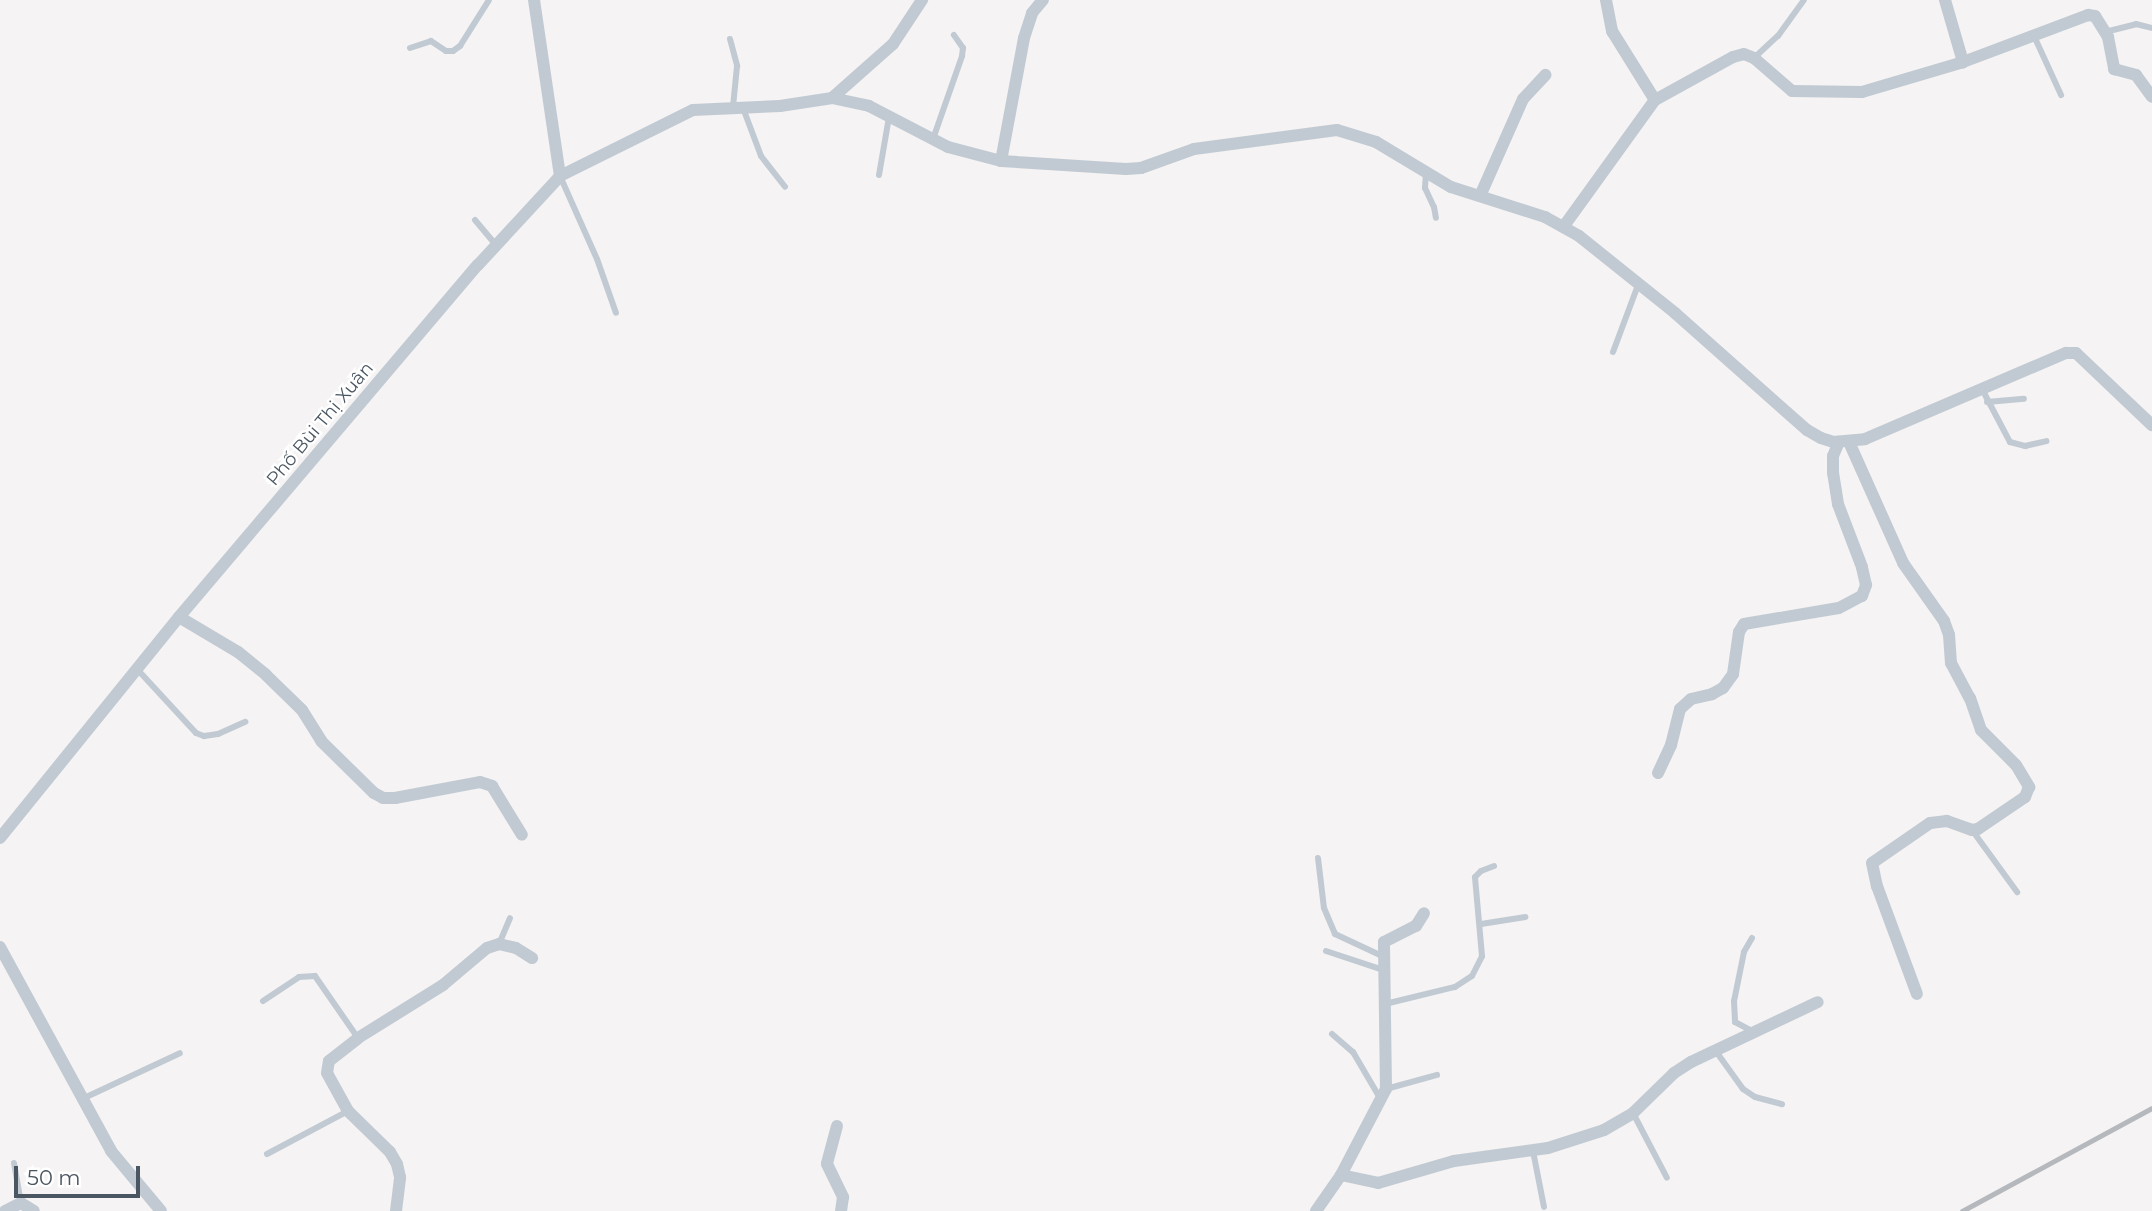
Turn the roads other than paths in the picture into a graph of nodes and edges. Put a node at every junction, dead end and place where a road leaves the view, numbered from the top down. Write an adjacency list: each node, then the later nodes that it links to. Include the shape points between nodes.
1 (489, 0): 13 (lane, via 453,51 431,41)
2 (534, 0): 27 (street)
3 (922, 0): 18 (street, via 893,44)
4 (1043, 0): 24 (street, via 1032,13 1024,38)
5 (1606, 0): 20 (street, via 1612,31)
6 (1804, 0): 14 (lane, via 1778,36)
7 (1945, 0): 15 (street)
8 (2152, 27): 9 (lane, via 2136,24)
9 (2105, 32): 11 (street, via 2095,16 2088,15); 19 (street, via 2113,69 2136,75)
10 (954, 35): 23 (lane, via 963,48 962,55)
11 (2033, 35): 15 (street); 17 (lane)
12 (730, 39): 21 (lane, via 737,66)
13 (410, 48)
14 (1754, 58): 15 (street, via 1784,85 1803,93 1876,90); 20 (street, via 1744,54 1733,57)
15 (1963, 62)
16 (1545, 75): 29 (street, via 1523,99)
17 (2061, 94)
18 (832, 97): 21 (street, via 780,106); 22 (street, via 852,100)
19 (2152, 97)
20 (1655, 100): 32 (street)
21 (738, 106): 27 (street, via 684,114); 28 (lane, via 761,156)
22 (889, 117): 23 (street); 26 (lane)
23 (932, 141): 24 (street)
24 (1001, 162): 25 (street, via 1141,168 1194,149 1337,130 1376,142)
25 (1426, 173): 29 (street); 30 (lane, via 1424,188)
26 (879, 175)
27 (560, 176): 33 (street, Phố Bùi Thị Xuân); 35 (lane)
28 (785, 187)
29 (1480, 196): 32 (street)
30 (1436, 218)
31 (475, 219): 33 (lane)
32 (1564, 226): 34 (street)
33 (496, 245): 42 (street, Phố Bùi Thị Xuân)
34 (1639, 284): 36 (lane); 41 (street, via 1807,430)
35 (615, 313)
36 (1613, 352)
37 (1984, 396): 38 (lane); 39 (street, via 2066,353 2076,353); 40 (lane, via 2010,442 2025,446); 41 (street, via 1865,439)
38 (2024, 399)
39 (2152, 425)
40 (2046, 441)
41 (1844, 442): 45 (street, via 1833,456 1833,472 1838,504 1866,585 1862,596 1839,608 1744,624 1733,674 1723,688 1691,699 1680,709 1668,755); 46 (street, via 1896,549 1944,621 1950,635 1951,663 1982,730 2028,782 2025,797)
42 (179, 617): 43 (street, Phố Bùi Thị Xuân); 47 (street, via 238,652 266,675 302,710 321,741 374,793 395,798 480,782 492,786)
43 (137, 669): 44 (lane, via 196,733 218,734); 48 (street, Phố Bùi Thị Xuân)
44 (245, 722)
45 (1658, 773)
46 (1972, 830): 51 (lane); 63 (street, via 1947,821 1930,823 1872,863)
47 (522, 835)
48 (0, 838)
49 (1318, 858): 60 (lane, via 1324,908 1335,934)
50 (1494, 866): 55 (lane, via 1475,877)
51 (2017, 892)
52 (1424, 913): 60 (street, via 1416,926 1386,940)
53 (1525, 917): 55 (lane)
54 (510, 918): 57 (lane)
55 (1481, 924): 66 (lane, via 1482,956 1472,976 1455,987)
56 (1752, 938): 67 (lane, via 1744,952 1734,1016 1741,1028)
57 (499, 944): 61 (street); 69 (street, via 471,958 443,985)
58 (0, 947): 74 (street)
59 (1326, 951): 62 (lane)
60 (1382, 956): 62 (street)
61 (532, 958)
62 (1383, 970): 66 (street)
63 (1917, 995)
64 (263, 1001): 69 (lane, via 299,976 315,976)
65 (1818, 1002): 67 (street)
66 (1385, 1004): 73 (street)
67 (1754, 1032): 70 (street)
68 (1332, 1034): 73 (lane, via 1353,1052)
69 (358, 1038): 76 (street, via 327,1066)
70 (1715, 1050): 75 (lane, via 1749,1095); 77 (street, via 1674,1073)
71 (180, 1053): 74 (lane)
72 (1437, 1075): 73 (lane)
73 (1384, 1095): 82 (street)
74 (82, 1099): 88 (street, via 120,1166)
75 (1782, 1104)
76 (348, 1111): 80 (lane); 89 (street, via 397,1164)
77 (1633, 1113): 79 (street, via 1604,1130); 83 (lane)
78 (837, 1126): 90 (street, via 827,1164 843,1197)
79 (1533, 1150): 82 (street, via 1454,1161 1378,1183); 85 (lane)
80 (267, 1154)
81 (14, 1163): 84 (lane)
82 (1341, 1175): 91 (street)
83 (1667, 1178)
84 (21, 1203): 86 (street); 87 (street)
85 (1544, 1207)
86 (5, 1211)
87 (34, 1211)
88 (161, 1211)
89 (396, 1211)
90 (841, 1211)
91 (1316, 1211)

